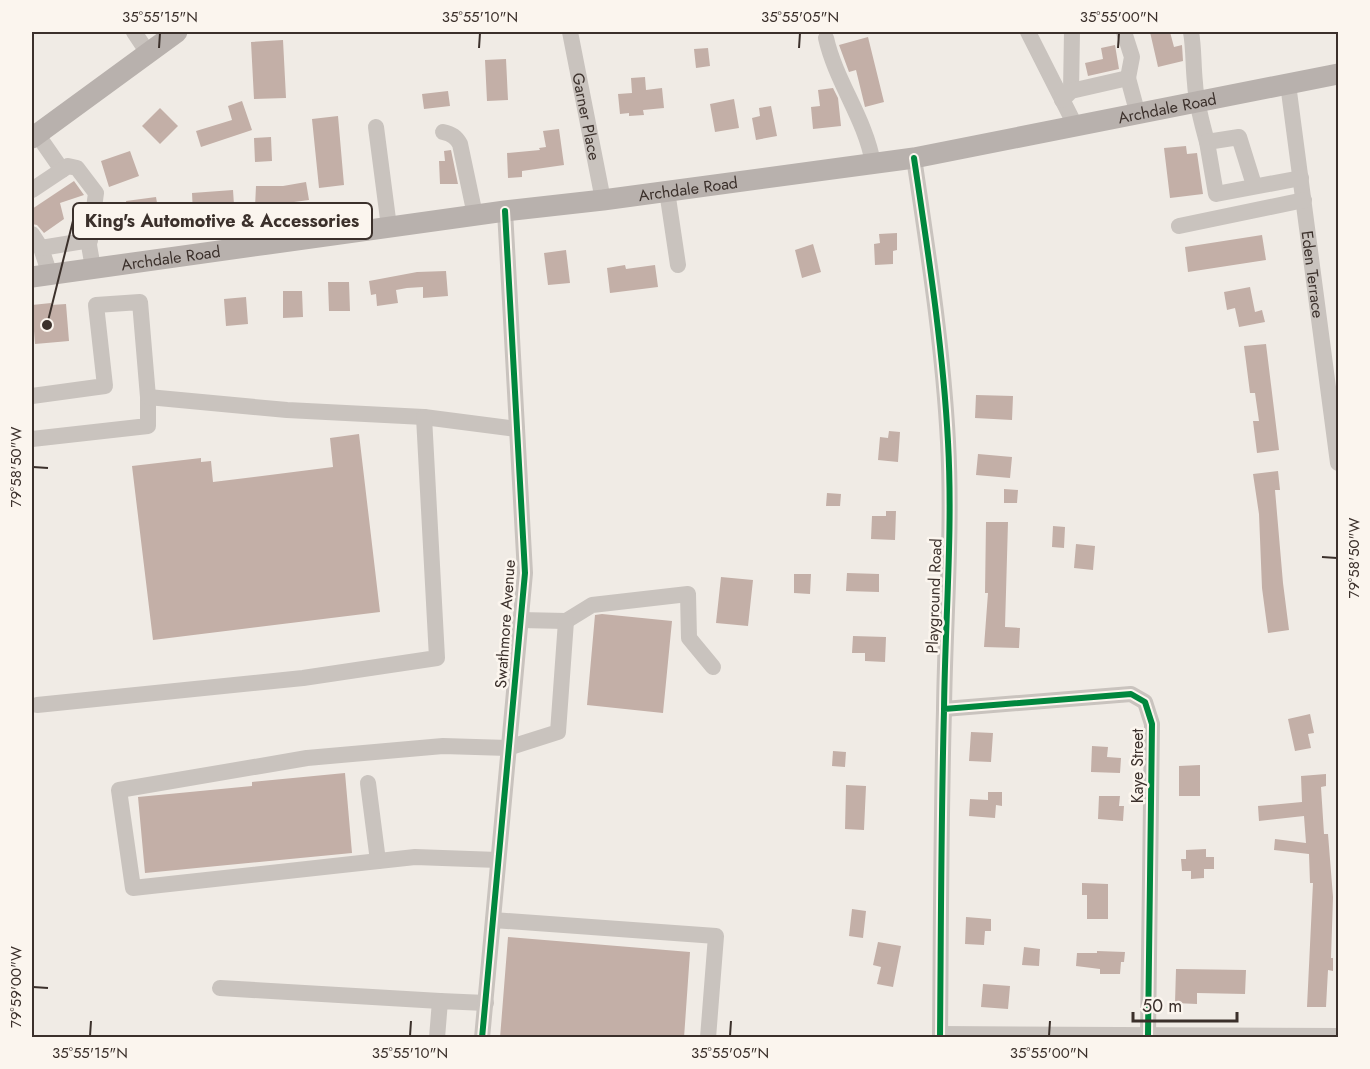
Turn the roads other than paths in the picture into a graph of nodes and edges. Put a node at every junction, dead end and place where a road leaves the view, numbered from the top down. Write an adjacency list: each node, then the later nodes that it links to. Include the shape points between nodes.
1 (134, 32): 9 (street)
2 (177, 32): 9 (main road)
3 (570, 32): 28 (street, Garner Place)
4 (1028, 32): 13 (street)
5 (1072, 32): 13 (street)
6 (1124, 32): 11 (street, via 1132,57)
7 (1191, 32): 14 (street)
8 (826, 38): 22 (street, via 837,74 870,144)
9 (148, 53): 19 (main road)
10 (1338, 75): 12 (main road, Archdale Road)
11 (1128, 78): 13 (street); 15 (street)
12 (1288, 84): 14 (main road, Archdale Road); 24 (street, Eden Terrace)
13 (1067, 96): 17 (street)
14 (1197, 103): 15 (main road, Archdale Road); 20 (street)
15 (1138, 115): 17 (main road, Archdale Road)
16 (376, 127): 33 (street)
17 (1076, 127): 21 (main road, Archdale Road)
18 (443, 132): 31 (street, via 457,138 460,144)
19 (34, 136): 23 (street)
20 (1207, 142): 25 (street, via 1239,137); 25 (street, via 1216,194)
21 (914, 158): 22 (main road, Archdale Road); 49 (street, Playground Road, via 948,445)
22 (873, 163): 27 (main road, Archdale Road)
23 (62, 170): 26 (street); 34 (street, via 68,166 77,168 96,193)
24 (1301, 178): 25 (street); 29 (street, Eden Terrace)
25 (1254, 185)
26 (32, 190)
27 (666, 191): 28 (main road, Archdale Road); 36 (street)
28 (603, 200): 30 (main road, Archdale Road)
29 (1304, 201): 32 (street); 44 (street, Eden Terrace)
30 (504, 211): 31 (main road, Archdale Road); 42 (street, Swathmore Avenue)
31 (475, 215): 33 (main road, Archdale Road)
32 (1179, 226)
33 (389, 227): 37 (main road, Archdale Road)
34 (90, 240): 35 (street); 37 (street)
35 (36, 241): 38 (street)
36 (678, 265)
37 (93, 268): 38 (main road, Archdale Road)
38 (41, 276)
39 (32, 396): 40 (street, via 105,386 96,305 140,302)
40 (148, 397): 41 (street); 43 (street, via 148,426)
41 (424, 417): 42 (street); 48 (street, via 437,658 303,678)
42 (517, 429): 45 (street, Swathmore Avenue, via 525,573)
43 (32, 439)
44 (1338, 463)
45 (520, 620): 46 (street); 50 (street, Swathmore Avenue)
46 (566, 621): 47 (street, via 592,604 688,594 689,638); 50 (street, via 558,732)
47 (713, 667)
48 (38, 705)
49 (944, 709): 58 (street, Kaye Street, via 1131,693 1145,702 1152,724); 59 (street, Playground Road)
50 (508, 748): 52 (street, Swathmore Avenue); 53 (street, via 443,746 307,758 119,790 133,888)
51 (368, 783): 53 (street)
52 (498, 860): 53 (street, via 415,857); 54 (street, Swathmore Avenue)
53 (378, 861)
54 (493, 920): 57 (street, Swathmore Avenue); 64 (street, via 716,936)
55 (220, 988): 56 (street)
56 (440, 1000): 57 (street); 62 (street)
57 (486, 1003): 63 (street, Swathmore Avenue)
58 (1148, 1035): 59 (street); 60 (street)
59 (940, 1036)
60 (1182, 1036): 61 (street)
61 (1338, 1036)
62 (437, 1038)
63 (482, 1038)
64 (708, 1038)

